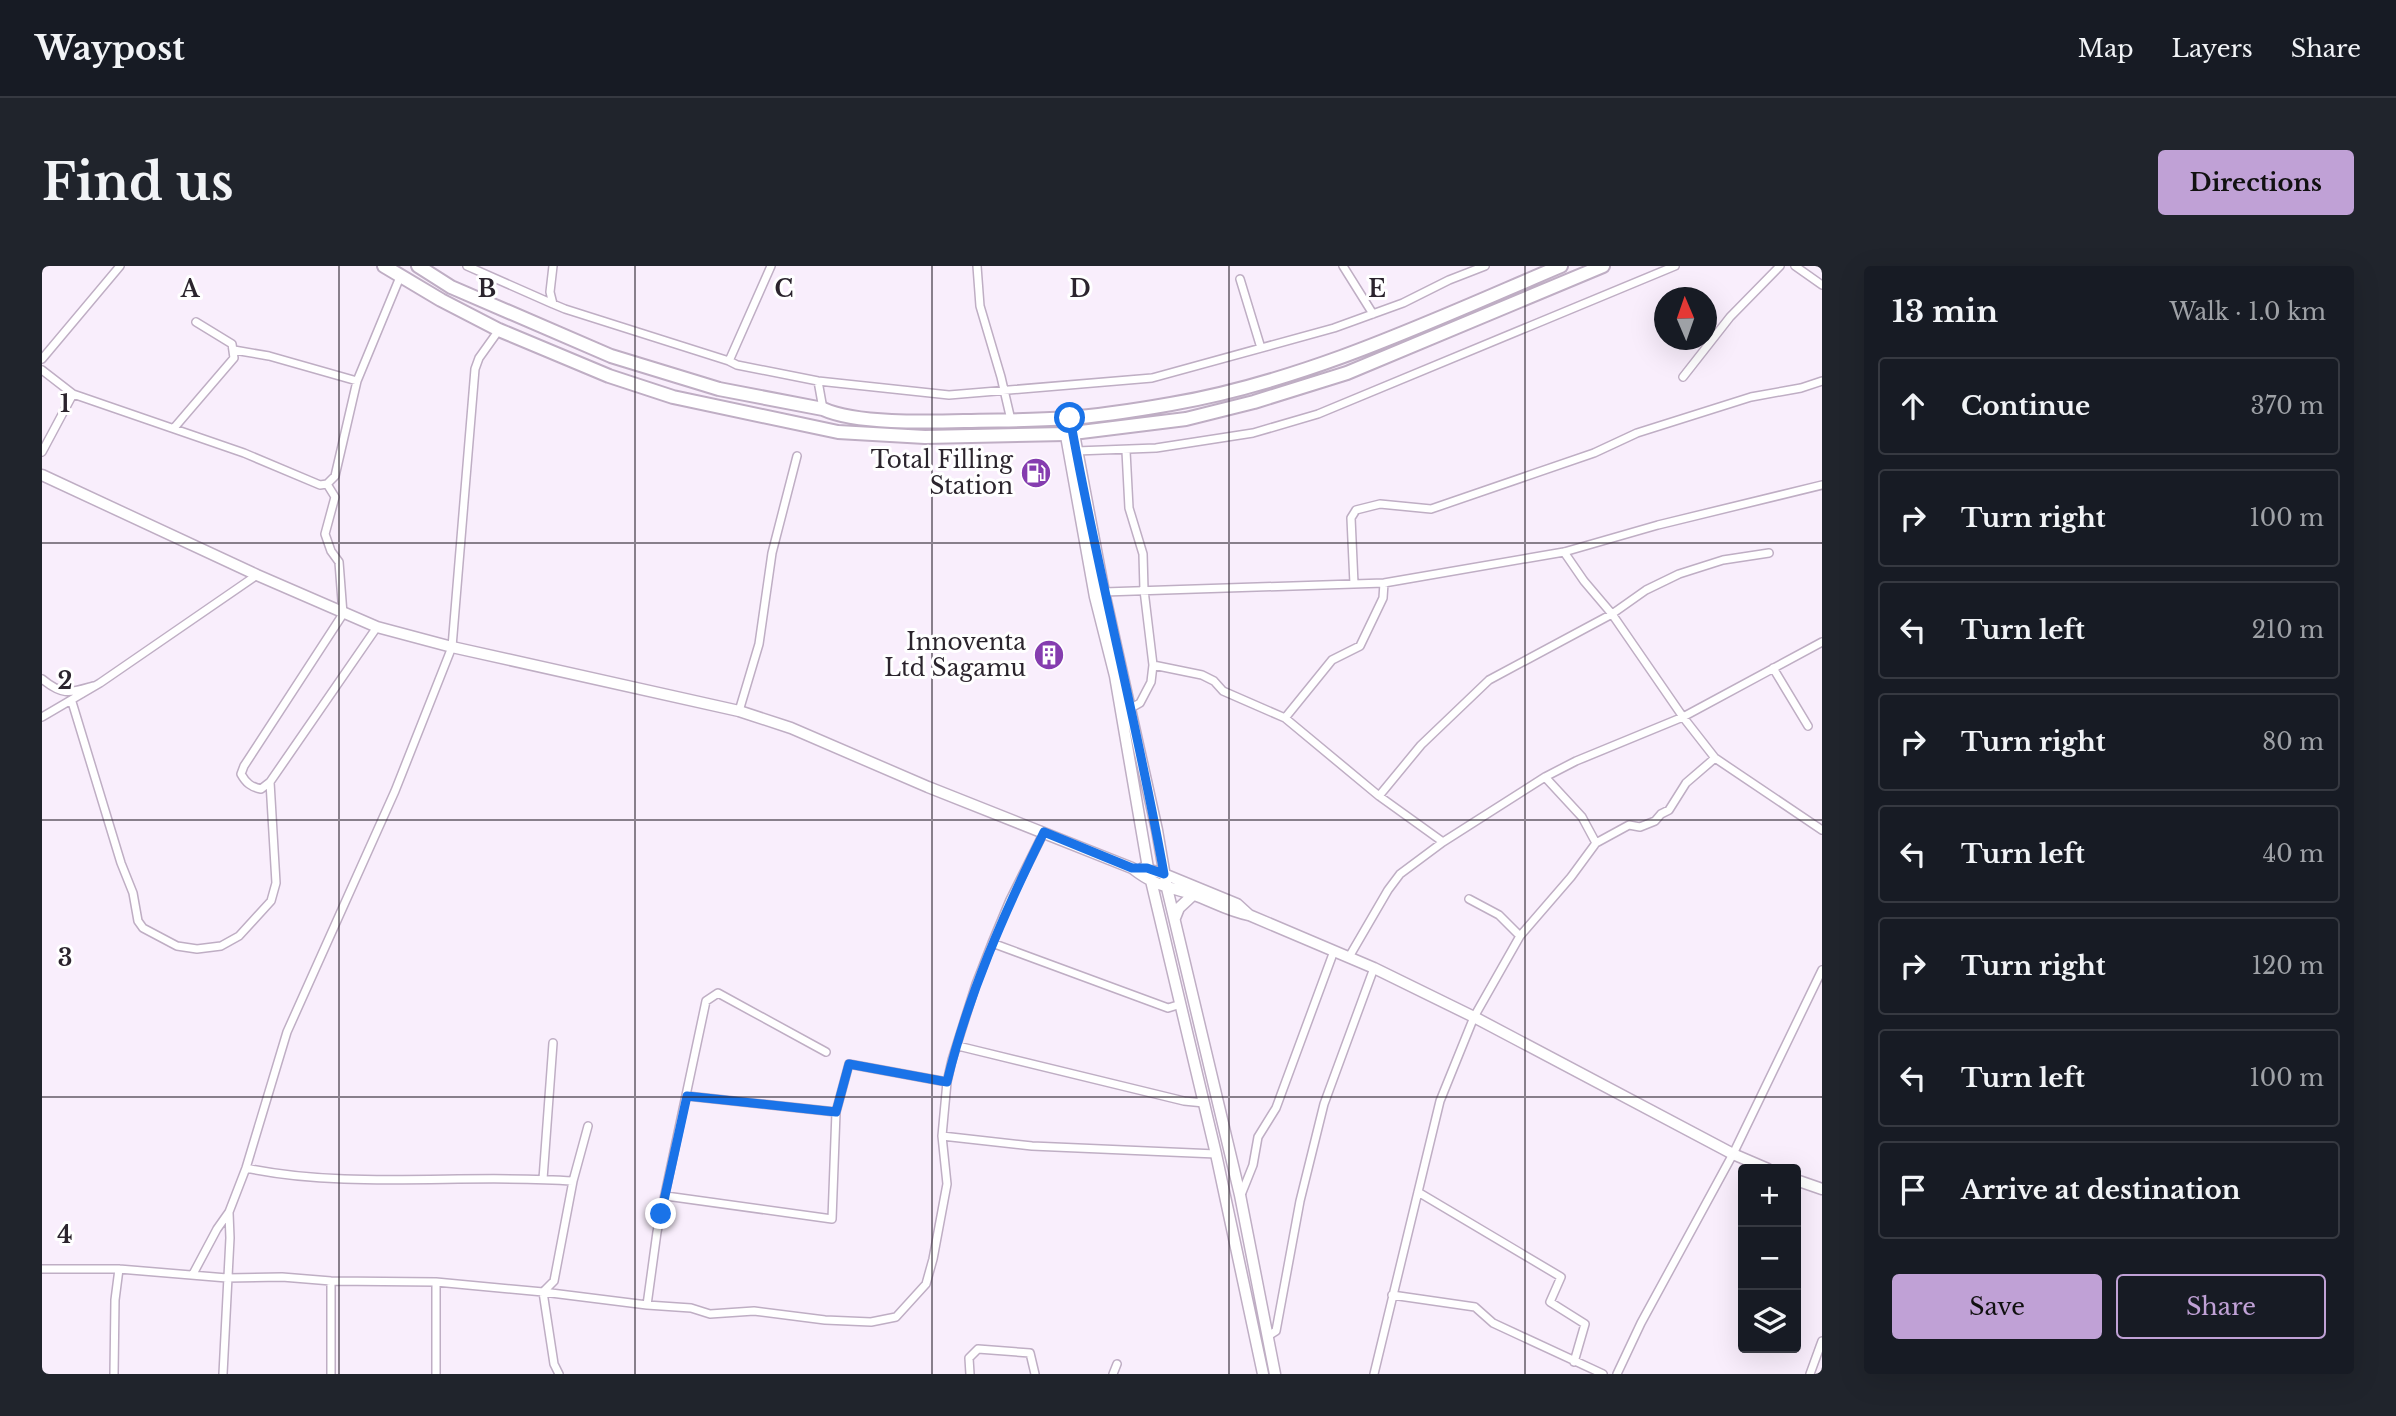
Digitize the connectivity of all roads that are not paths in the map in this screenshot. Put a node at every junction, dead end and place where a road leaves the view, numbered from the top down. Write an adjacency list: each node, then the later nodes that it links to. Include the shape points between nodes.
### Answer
1 (120, 266): 24 (street)
2 (384, 266): 15 (highway)
3 (418, 266): 33 (highway, via 451,287 611,356 719,388)
4 (467, 266): 18 (street)
5 (553, 266): 18 (street)
6 (771, 266): 25 (street)
7 (977, 266): 31 (street, via 979,306)
8 (1343, 266): 19 (street)
9 (1485, 266): 19 (street)
10 (1561, 266): 34 (highway, via 1332,360 1261,382 1173,404)
11 (1603, 266): 37 (highway, via 1347,373 1186,419)
12 (1675, 266): 39 (street, via 1318,414 1253,433)
13 (1780, 266): 27 (street, via 1730,317)
14 (1795, 266): 17 (street)
15 (400, 277): 21 (highway); 29 (street)
16 (1240, 279): 22 (street)
17 (1822, 285)
18 (553, 304): 25 (street)
19 (1373, 314): 22 (street)
20 (195, 322): 23 (street, via 232,344)
21 (499, 330): 37 (highway, via 673,397 838,432 925,437); 56 (street, via 475,369)
22 (1261, 348): 31 (street, via 1152,378)
23 (234, 350): 29 (street); 36 (street, via 234,358)
24 (42, 359)
25 (729, 360): 30 (street)
26 (42, 370): 32 (street)
27 (1683, 377)
28 (1822, 380): 49 (street, via 1637,433 1594,453 1432,509 1380,504 1356,510 1351,518)
29 (356, 381): 43 (street, via 335,476)
30 (818, 381): 31 (street, via 949,396); 33 (street)
31 (1004, 390): 35 (street)
32 (73, 394): 36 (street); 40 (street)
33 (823, 409): 35 (highway, via 839,416 924,422)
34 (1067, 418): 35 (highway); 37 (main road)
35 (1011, 419)
36 (174, 428): 43 (street)
37 (1069, 433): 38 (main road); 78 (main road)
38 (1076, 451): 39 (street); 51 (main road)
39 (1126, 451): 50 (street, via 1129,508 1143,554)
40 (42, 452)
41 (797, 456): 63 (street, via 772,553 759,644)
42 (42, 475): 47 (main road)
43 (327, 484): 52 (street, via 335,497 325,534 339,562)
44 (1822, 485): 45 (street)
45 (1564, 552): 48 (street); 53 (street)
46 (1769, 553): 53 (street, via 1723,560 1679,574)
47 (257, 575): 52 (main road); 60 (street)
48 (1384, 583): 49 (street); 66 (street, via 1383,598 1360,646 1332,660)
49 (1354, 584): 50 (street)
50 (1144, 590): 51 (street); 57 (street)
51 (1104, 592): 62 (main road)
52 (343, 614): 54 (main road); 70 (street, via 244,766 241,774 253,788 261,789)
53 (1612, 614): 65 (street); 71 (street, via 1489,680 1420,745)
54 (377, 626): 56 (main road); 70 (street)
55 (1822, 642): 58 (street)
56 (452, 647): 63 (main road); 105 (street, via 395,791 287,1032)
57 (1153, 665): 62 (street, via 1151,682 1140,703); 66 (street, via 1202,675 1223,691)
58 (1773, 668): 65 (street); 67 (street)
59 (42, 679): 60 (street, via 54,689 70,692)
60 (100, 683): 61 (street)
61 (72, 702): 64 (street); 70 (street, via 138,920 143,928 177,946 222,946 239,936 271,901 276,883)
62 (1131, 708): 76 (main road)
63 (739, 711): 73 (main road)
64 (42, 717)
65 (1683, 717): 68 (street); 69 (street)
66 (1285, 718): 71 (street)
67 (1808, 726)
68 (1715, 758): 72 (street); 75 (street, via 1686,783 1669,810 1640,827 1629,825)
69 (1545, 777): 74 (street); 75 (street, via 1582,817)
70 (270, 782)
71 (1378, 796): 74 (street)
72 (1822, 830)
73 (1044, 832): 77 (main road); 86 (street)
74 (1443, 842): 88 (street, via 1400,874)
75 (1596, 843): 85 (street)
76 (1161, 854): 79 (main road); 82 (main road)
77 (1132, 868): 78 (main road); 80 (main road)
78 (1147, 868): 79 (main road); 80 (main road)
79 (1164, 874): 81 (main road); 82 (main road)
80 (1151, 883): 81 (main road); 91 (main road)
81 (1167, 888): 82 (main road); 84 (main road)
82 (1191, 890): 84 (main road); 87 (main road, via 1237,904 1249,915)
83 (1469, 898): 85 (street, via 1499,915)
84 (1175, 919): 111 (main road)
85 (1520, 936): 92 (street)
86 (992, 943): 91 (street, via 1168,1008); 94 (street)
87 (1334, 951): 88 (main road); 111 (street, via 1276,1108 1258,1137)
88 (1349, 957): 89 (main road)
89 (1374, 968): 92 (main road); 123 (street, via 1324,1104 1276,1331)
90 (1822, 970): 103 (street)
91 (1181, 1004): 98 (main road)
92 (1474, 1017): 103 (main road); 110 (street, via 1440,1101)
93 (553, 1043): 106 (street)
94 (958, 1046): 96 (street); 98 (street)
95 (826, 1052): 97 (street, via 718,993 706,1001)
96 (947, 1082): 99 (street, via 849,1064); 101 (street)
97 (687, 1096): 99 (street); 112 (street)
98 (1204, 1103): 102 (main road)
99 (836, 1112): 112 (street, via 832,1219)
100 (589, 1126): 107 (street)
101 (942, 1136): 102 (street, via 1032,1146); 122 (street, via 947,1184 933,1259 926,1284 896,1317 871,1322 825,1320)
102 (1216, 1154): 135 (main road)
103 (1733, 1154): 104 (main road); 139 (street)
104 (1756, 1164)
105 (246, 1168): 106 (street, via 272,1174 359,1178); 113 (street)
106 (543, 1179): 107 (street)
107 (573, 1181): 120 (street, via 554,1282)
108 (1801, 1182): 109 (main road)
109 (1822, 1189)
110 (1418, 1192): 121 (street); 125 (street, via 1561,1277 1550,1302 1585,1324)
111 (1241, 1195): 123 (main road)
112 (666, 1196): 122 (street)
113 (229, 1212): 116 (street); 117 (street)
114 (42, 1269): 115 (street)
115 (119, 1269): 116 (street); 127 (street)
116 (193, 1274): 117 (street)
117 (227, 1278): 118 (street); 128 (street)
118 (331, 1281): 119 (street); 129 (street)
119 (436, 1282): 120 (street); 130 (street)
120 (543, 1292): 122 (street); 131 (street)
121 (1392, 1295): 125 (street, via 1475,1307 1493,1323); 137 (street)
122 (647, 1306)
123 (1268, 1335): 136 (main road)
124 (1822, 1341): 140 (street)
125 (1574, 1362): 138 (street)
126 (1117, 1364): 134 (street)
127 (114, 1374)
128 (223, 1374)
129 (331, 1374)
130 (436, 1374)
131 (559, 1374)
132 (970, 1374): 133 (street, via 969,1358 978,1349 1030,1353)
133 (1035, 1374)
134 (1114, 1374)
135 (1263, 1374)
136 (1275, 1374)
137 (1374, 1374)
138 (1603, 1374)
139 (1617, 1374)
140 (1810, 1374)

